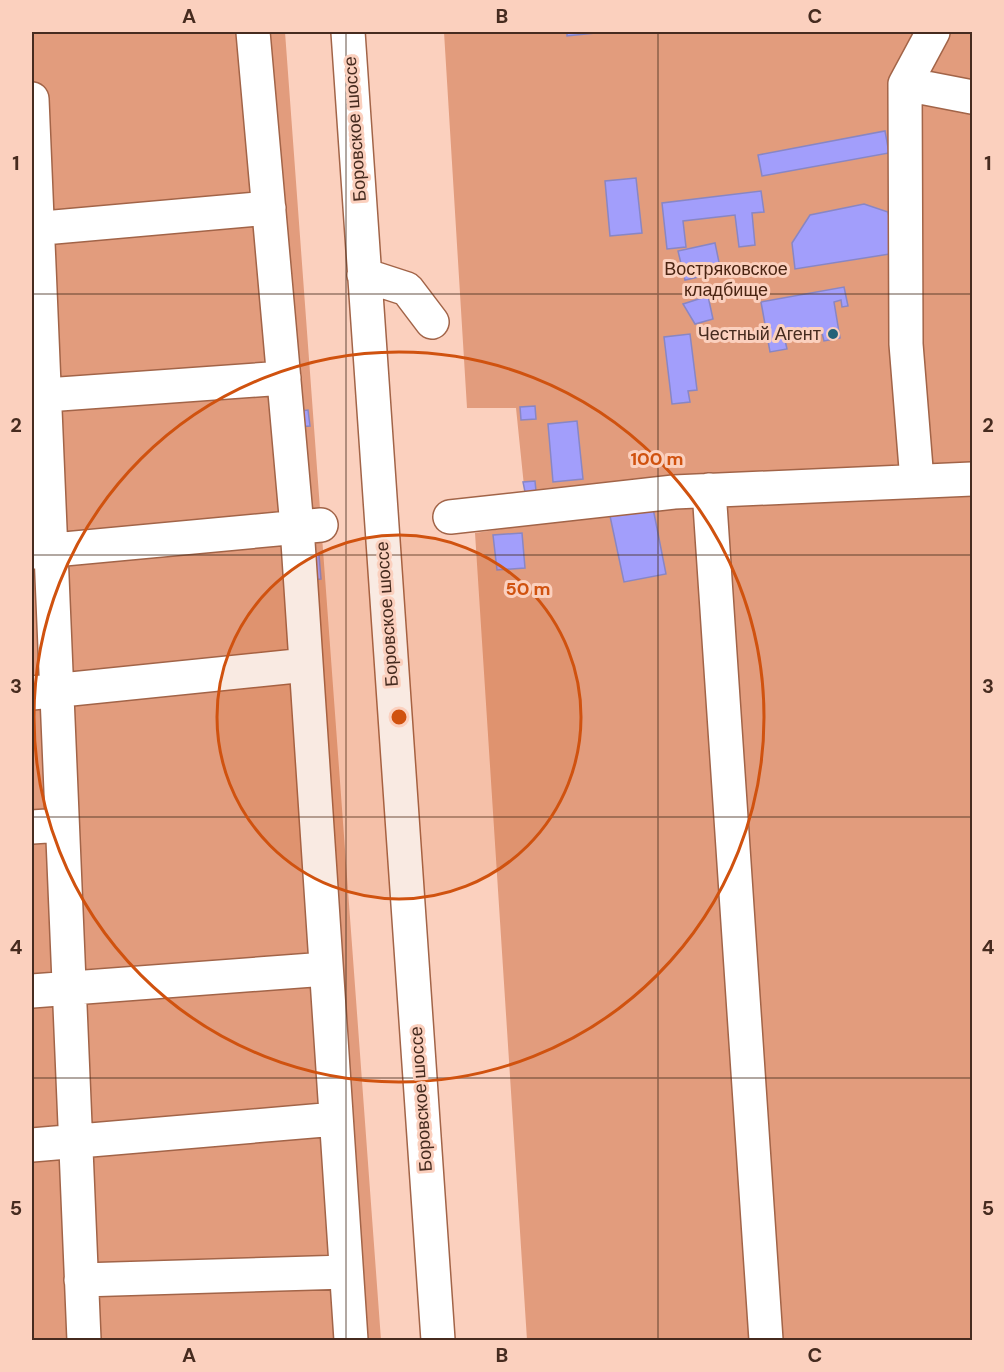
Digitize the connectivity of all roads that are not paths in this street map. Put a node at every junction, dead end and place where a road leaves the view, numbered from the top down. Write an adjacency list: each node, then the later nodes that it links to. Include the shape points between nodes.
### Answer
1 (253, 32): 7 (street)
2 (348, 32): 9 (street, Боровское шоссе)
3 (933, 32): 4 (street)
4 (905, 84): 5 (street); 14 (street, via 906,344)
5 (972, 97)
6 (32, 99): 8 (street)
7 (269, 208): 8 (street); 11 (street)
8 (34, 229): 12 (street)
9 (364, 275): 10 (street, via 407,289); 32 (street, Боровское шоссе)
10 (432, 322)
11 (284, 378): 12 (street); 17 (street)
12 (38, 396): 18 (street)
13 (972, 479): 14 (street)
14 (917, 482): 15 (street)
15 (709, 490): 16 (street); 33 (street)
16 (450, 517)
17 (309, 526): 18 (street); 19 (street)
18 (41, 551): 20 (street)
19 (306, 665): 20 (street); 22 (street)
20 (44, 692): 21 (street)
21 (47, 826): 23 (street)
22 (326, 969): 23 (street); 25 (street)
23 (69, 989): 24 (street); 26 (street)
24 (32, 991)
25 (336, 1119): 26 (street); 28 (street)
26 (75, 1141): 27 (street); 29 (street)
27 (32, 1145)
28 (346, 1272): 29 (street); 31 (street)
29 (81, 1280): 30 (street)
30 (84, 1341)
31 (351, 1341)
32 (438, 1341)
33 (766, 1341)

